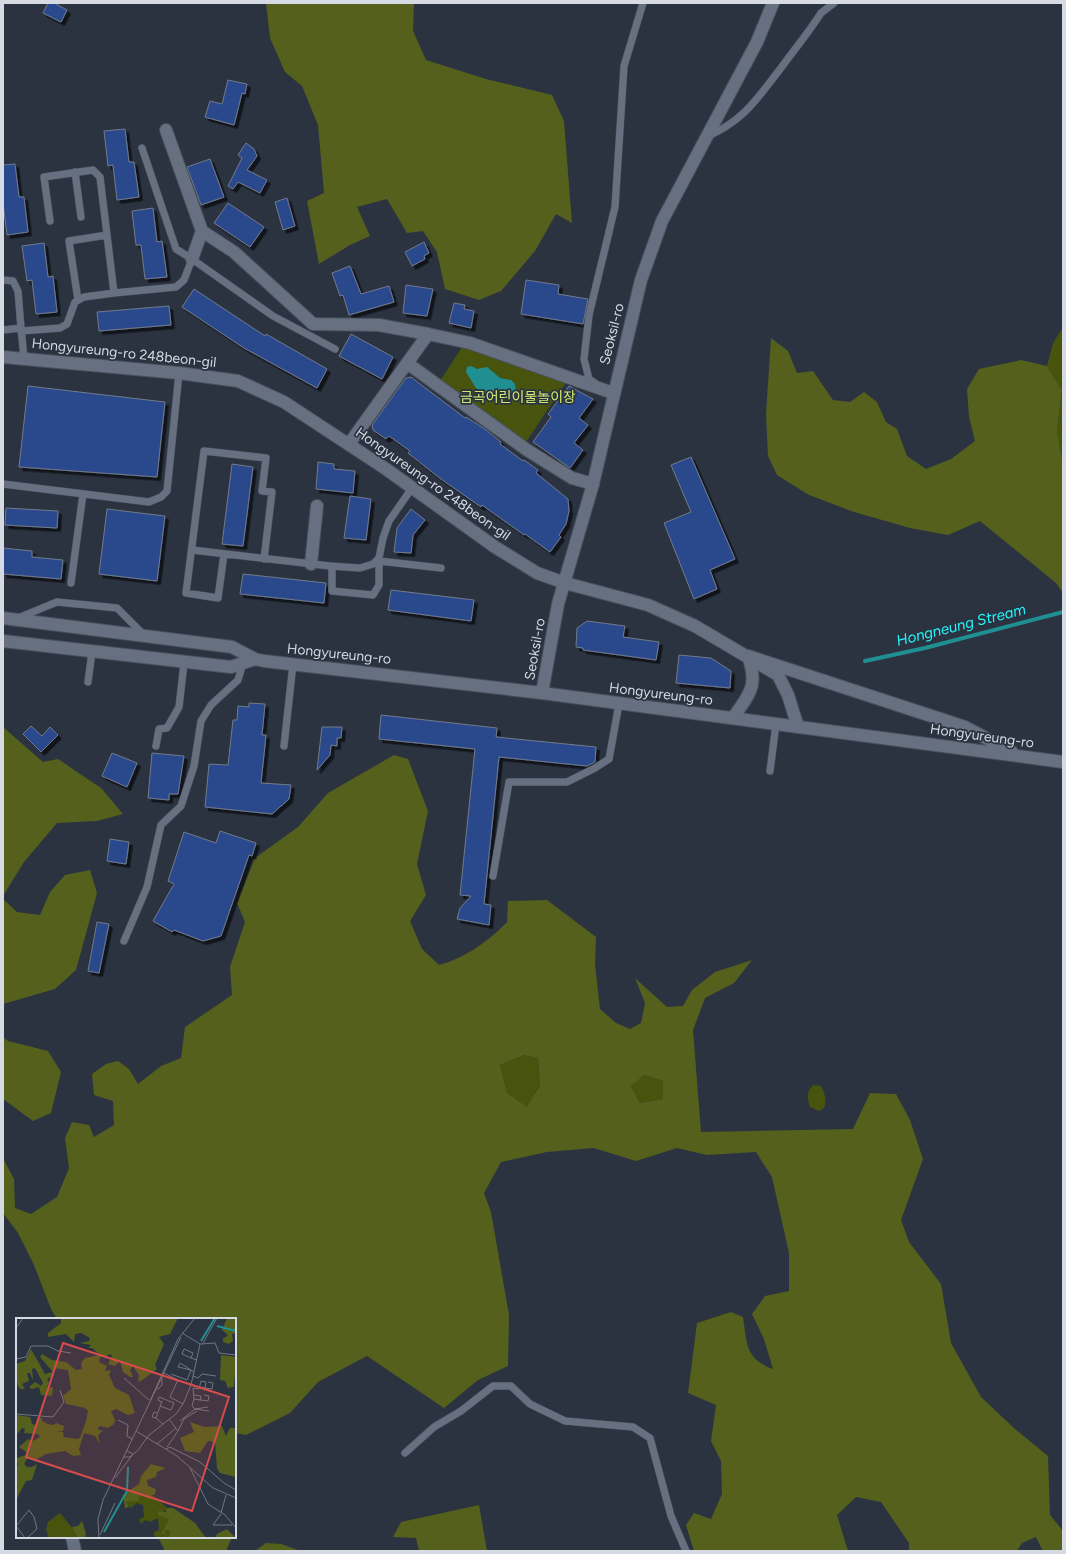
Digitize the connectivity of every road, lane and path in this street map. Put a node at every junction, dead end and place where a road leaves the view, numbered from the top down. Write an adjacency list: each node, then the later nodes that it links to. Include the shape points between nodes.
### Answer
1 (643, 3): 24 (lane, via 624,66 615,207 590,316 584,359 589,379)
2 (773, 3): 5 (street, Seoksil-ro, via 757,42)
3 (834, 3): 5 (lane, via 821,13 758,99 740,116)
4 (166, 130): 10 (street)
5 (706, 137): 24 (street, Seoksil-ro, via 662,221 641,280)
6 (142, 148): 12 (lane, via 176,249)
7 (75, 172): 8 (lane); 9 (lane, via 44,177); 11 (lane, via 93,170 100,177)
8 (81, 217)
9 (50, 221)
10 (202, 231): 12 (street); 18 (street, via 234,252 313,324 379,326)
11 (107, 235): 14 (lane); 15 (lane, via 69,241)
12 (192, 259): 14 (lane, via 184,280 176,287); 19 (lane, via 273,316)
13 (3, 280): 17 (lane, via 13,281 18,291)
14 (114, 293): 15 (lane)
15 (78, 300): 17 (lane, via 67,324 60,328)
16 (3, 330): 17 (lane)
17 (21, 330): 21 (lane)
18 (428, 334): 22 (street); 24 (street, via 470,343)
19 (335, 349)
20 (3, 357): 21 (street, Hongyureung-ro 248beon-gil)
21 (24, 358): 23 (street, Hongyureung-ro 248beon-gil)
22 (407, 363): 25 (street); 27 (street, via 527,450 572,478)
23 (179, 372): 25 (street, Hongyureung-ro 248beon-gil, via 238,382 284,402); 29 (lane, via 167,491 149,502)
24 (613, 393): 27 (street, Seoksil-ro)
25 (349, 444): 28 (street, Hongyureung-ro 248beon-gil)
26 (3, 484): 29 (lane)
27 (593, 484): 39 (street, Seoksil-ro)
28 (412, 488): 34 (lane, via 389,521); 39 (street, Hongyureung-ro 248beon-gil, via 495,547 537,573)
29 (83, 494): 38 (lane)
30 (317, 506): 35 (street)
31 (192, 550): 32 (lane); 32 (lane, via 186,593 218,598); 33 (lane, via 204,451 266,458 262,491 272,492)
32 (224, 554): 33 (lane)
33 (264, 559): 35 (lane)
34 (379, 559): 36 (lane, via 360,568); 36 (lane, via 379,585 373,595 332,591); 37 (lane)
35 (311, 564): 36 (lane)
36 (332, 566)
37 (441, 568)
38 (71, 583)
39 (565, 583): 44 (street, Hongyureung-ro 248beon-gil, via 648,605 695,626); 50 (street, Seoksil-ro, via 558,604)
40 (9, 619): 41 (street, Hongyureung-ro); 41 (lane, via 57,602 117,608)
41 (145, 635): 45 (street, Hongyureung-ro, via 232,647)
42 (3, 641): 43 (street, Hongyureung-ro)
43 (92, 652): 46 (street, Hongyureung-ro); 49 (lane)
44 (748, 656): 52 (street, via 754,672 751,691); 54 (street, Hongyureung-ro 248beon-gil, via 778,675 788,695); 57 (street, via 965,727)
45 (255, 659): 47 (street, Hongyureung-ro); 48 (street, Hongyureung-ro)
46 (184, 663): 47 (street, Hongyureung-ro, via 230,667); 55 (lane, via 179,708 167,728 159,730)
47 (243, 663): 61 (lane, via 238,680 211,705 201,720 194,766 181,806 161,825 147,888)
48 (293, 664): 50 (street, Hongyureung-ro); 56 (lane)
49 (88, 682)
50 (542, 693): 51 (street, Hongyureung-ro)
51 (620, 704): 52 (street, Hongyureung-ro); 60 (lane, via 609,759 567,782 509,782)
52 (733, 718): 53 (street, Hongyureung-ro)
53 (776, 724): 54 (street, Hongyureung-ro); 59 (lane)
54 (798, 727): 57 (street, Hongyureung-ro)
55 (156, 746)
56 (284, 746)
57 (1020, 756): 58 (street, Hongyureung-ro)
58 (1063, 762)
59 (770, 771)
60 (493, 876)
61 (124, 941)
62 (405, 1453): 65 (lane, via 434,1427 461,1412 493,1386 511,1386 530,1404 565,1421 633,1427 650,1438 671,1516)
63 (72, 1538): 64 (street)
64 (75, 1551)
65 (686, 1551)

